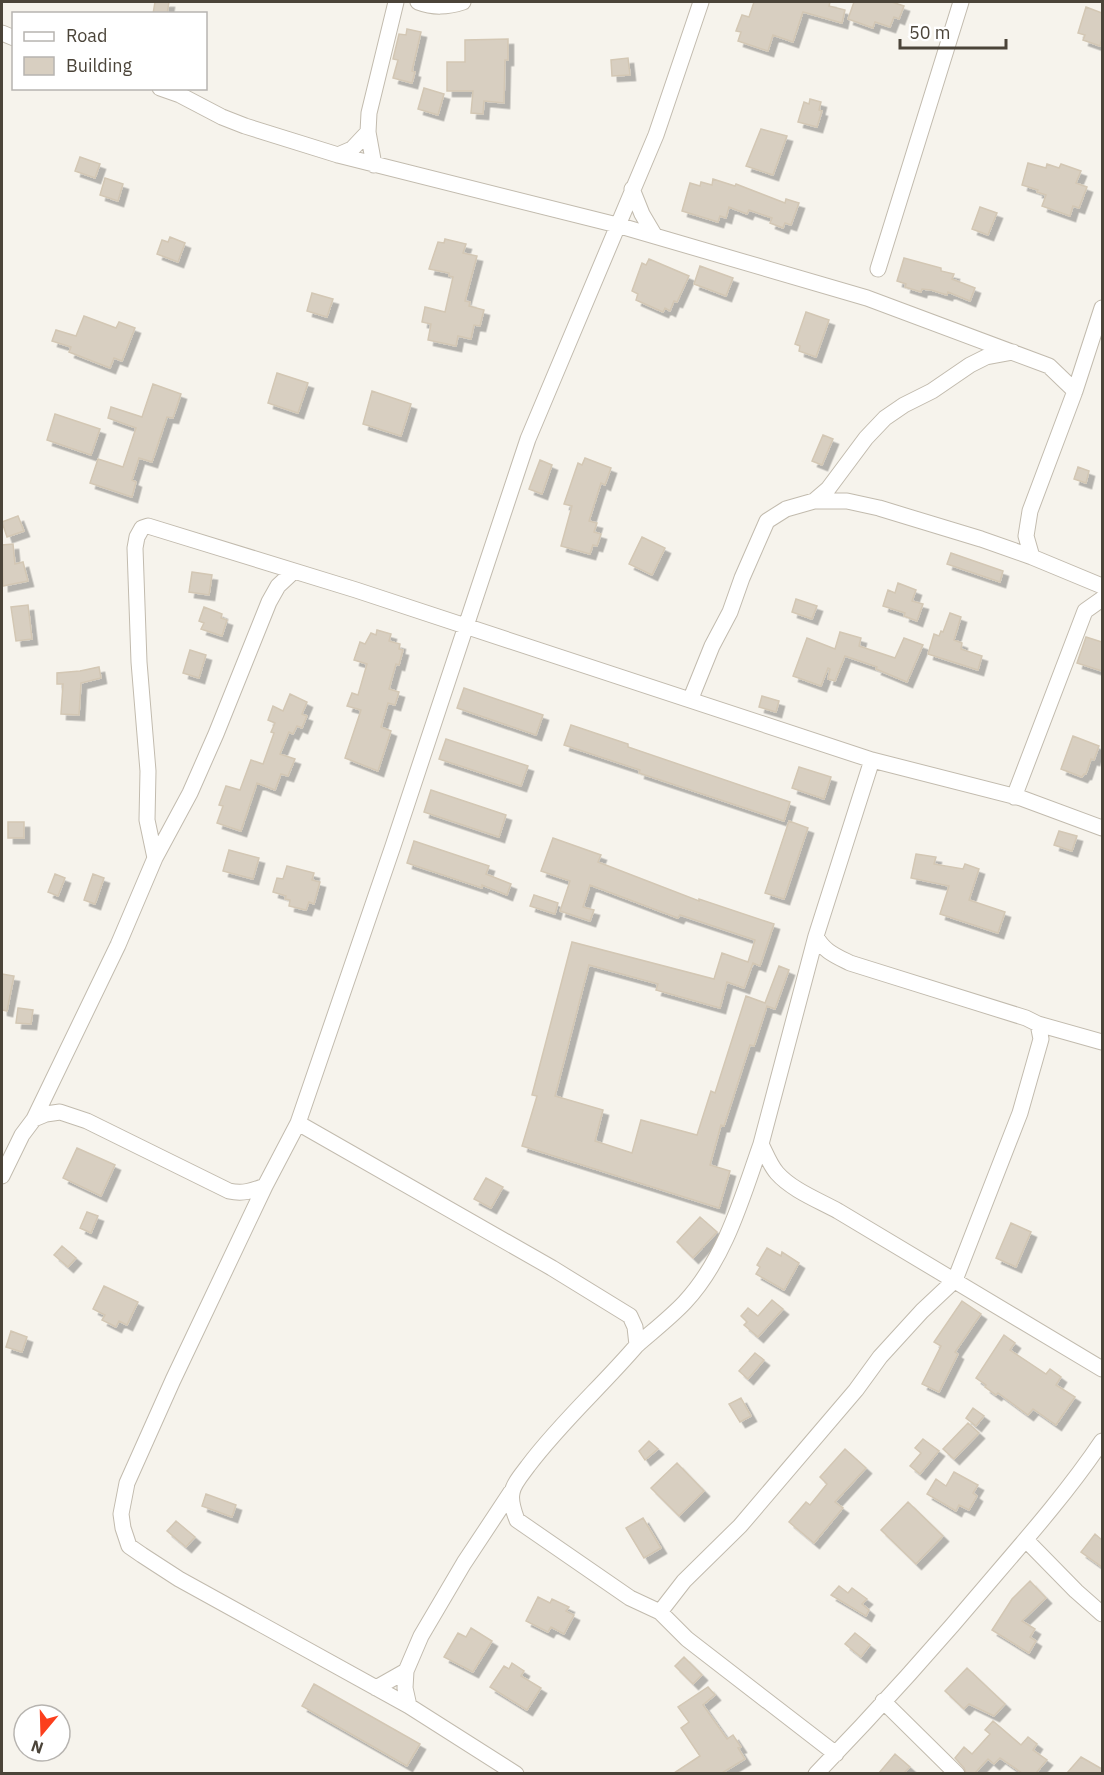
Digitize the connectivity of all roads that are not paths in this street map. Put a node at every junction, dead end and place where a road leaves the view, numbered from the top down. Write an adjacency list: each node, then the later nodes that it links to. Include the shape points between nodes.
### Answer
1 (396, 2): 7 (street, via 369,113)
2 (418, 2): 3 (street, via 429,6)
3 (463, 2)
4 (701, 2): 10 (street, via 656,135)
5 (962, 2): 13 (street)
6 (166, 90): 8 (street, via 245,126)
7 (369, 132): 8 (street, via 352,149); 9 (street)
8 (338, 155): 9 (street)
9 (374, 165): 11 (street)
10 (632, 189): 11 (street); 12 (street)
11 (616, 225): 12 (street); 22 (street, via 528,439)
12 (655, 236): 15 (street, via 867,298)
13 (878, 269)
14 (1102, 308): 16 (street)
15 (1013, 352): 16 (street, via 1049,366); 17 (street, via 986,357 970,365 885,418)
16 (1076, 391): 18 (street, via 1030,511 1026,536)
17 (814, 501): 18 (street, via 847,501 879,508); 23 (street, via 786,509 767,521)
18 (1032, 557): 20 (street)
19 (294, 571): 22 (street); 27 (street, via 278,586 269,602 190,792); 27 (street, via 148,526 137,537 147,820)
20 (1102, 586)
21 (1102, 599): 25 (street, via 1084,611)
22 (465, 627): 23 (street); 32 (street)
23 (690, 698): 24 (street)
24 (872, 760): 25 (street); 28 (street)
25 (1014, 797): 26 (street)
26 (1102, 828)
27 (155, 858): 31 (street, via 118,945)
28 (816, 936): 29 (street, via 828,952 850,963 1026,1018); 33 (street)
29 (1040, 1031): 30 (street, via 1057,1030); 36 (street, via 1020,1113)
30 (1102, 1042)
31 (34, 1119): 34 (street); 35 (street, via 60,1112 87,1121 229,1191 250,1192)
32 (298, 1123): 35 (street); 37 (street)
33 (761, 1144): 36 (street, via 778,1175); 38 (street, via 731,1230 701,1282)
34 (2, 1176)
35 (265, 1186): 49 (street, via 127,1483 121,1514 123,1528 129,1546 179,1579)
36 (955, 1280): 40 (street); 46 (street, via 880,1357 740,1526 684,1581)
37 (630, 1316): 38 (street); 39 (street)
38 (665, 1321): 39 (street)
39 (637, 1345): 42 (street, via 549,1437)
40 (1102, 1369)
41 (1102, 1441): 45 (street)
42 (512, 1492): 43 (street); 44 (street)
43 (517, 1520): 44 (street); 46 (street, via 630,1598)
44 (494, 1521): 48 (street, via 464,1563)
45 (1026, 1540): 47 (street); 50 (street)
46 (660, 1612): 52 (street, via 687,1639)
47 (1102, 1614)
48 (406, 1671): 49 (street); 51 (street)
49 (376, 1688): 51 (street)
50 (883, 1701): 52 (street); 55 (street)
51 (409, 1706): 53 (street)
52 (836, 1754): 54 (street)
53 (516, 1773)
54 (816, 1773)
55 (957, 1773)

